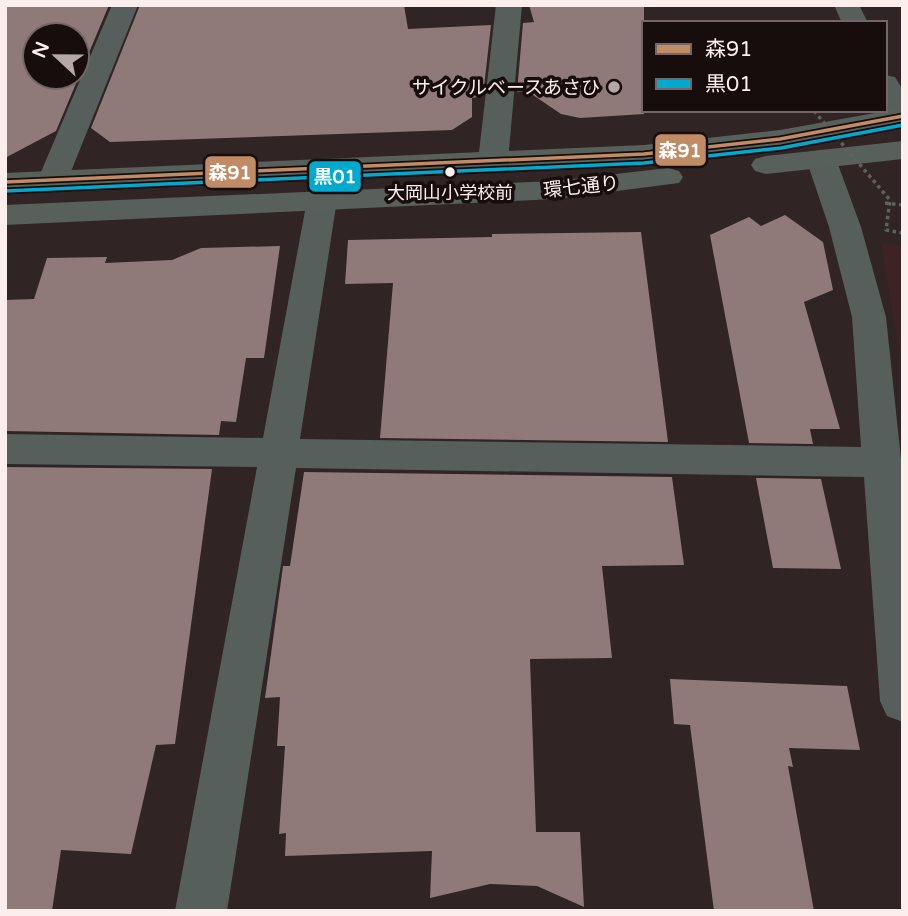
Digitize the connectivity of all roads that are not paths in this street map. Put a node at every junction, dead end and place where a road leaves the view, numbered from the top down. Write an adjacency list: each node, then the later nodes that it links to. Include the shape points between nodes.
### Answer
1 (125, 5): 10 (street)
2 (509, 5): 9 (street)
3 (846, 5): 4 (street)
4 (854, 21)
5 (887, 87): 6 (street)
6 (903, 116): 9 (main road, 環七通り, via 767,141 645,154)
7 (903, 150): 8 (main road, 環七通り)
8 (821, 159): 12 (main road, 環七通り, via 555,190); 16 (street, via 869,317)
9 (493, 162): 10 (main road, 環七通り)
10 (53, 179): 11 (main road, 環七通り)
11 (5, 181)
12 (322, 200): 13 (main road, 環七通り); 15 (street)
13 (5, 215)
14 (5, 450): 15 (street)
15 (282, 451): 16 (street); 19 (street)
16 (880, 462): 17 (street)
17 (897, 573): 18 (street)
18 (903, 701)
19 (201, 911)

